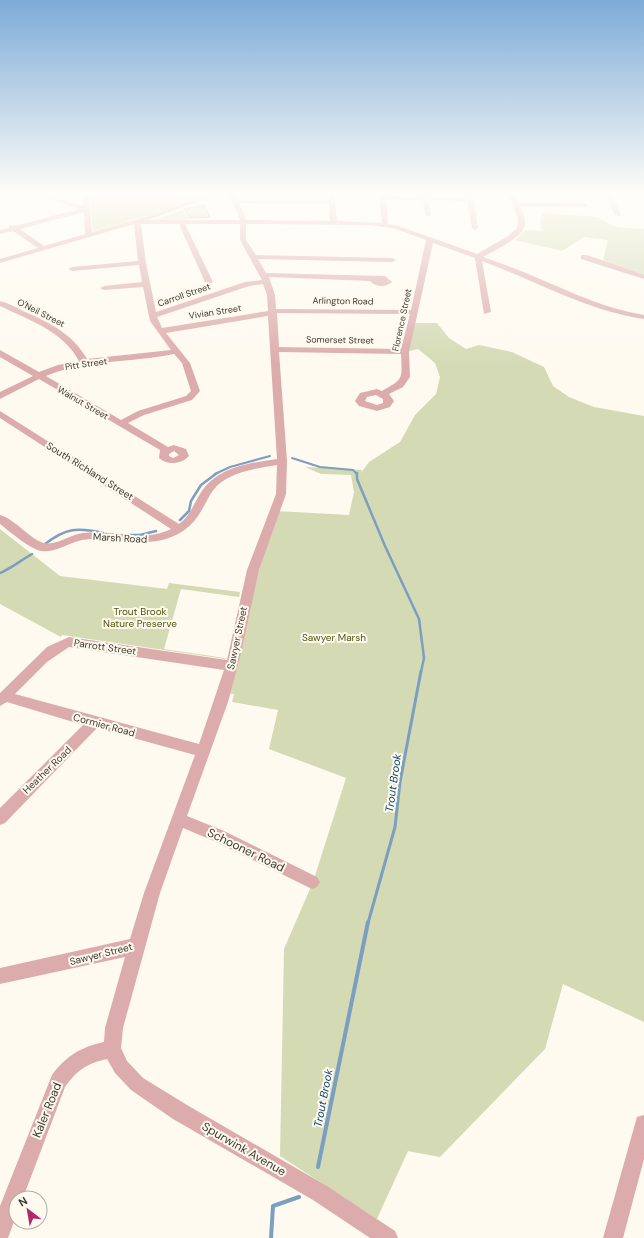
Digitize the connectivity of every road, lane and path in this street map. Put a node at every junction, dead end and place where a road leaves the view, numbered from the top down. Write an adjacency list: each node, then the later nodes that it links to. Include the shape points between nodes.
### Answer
1 (41, 250): 12 (street)
2 (140, 250): 13 (street)
3 (194, 250): 18 (street)
4 (248, 250): 8 (street, Sawyer Street)
5 (428, 250): 23 (street, Florence Street)
6 (458, 250): 9 (street)
7 (491, 250): 9 (street)
8 (252, 257): 11 (street); 16 (street, Sawyer Street)
9 (478, 257): 24 (street); 26 (street, via 599,307)
10 (584, 257): 15 (street)
11 (392, 260)
12 (0, 261)
13 (142, 263): 14 (street); 19 (street)
14 (72, 269)
15 (644, 277)
16 (266, 278): 17 (street, Carroll Street); 22 (street, Sawyer Street); 25 (street, Carroll Street)
17 (376, 279)
18 (209, 282)
19 (147, 284): 20 (street); 25 (street)
20 (104, 288)
21 (0, 303): 32 (street, O'Neil Street, via 69,339)
22 (273, 312): 23 (street, Arlington Road); 27 (street, Vivian Street); 28 (street, Sawyer Street)
23 (414, 312): 30 (street, Florence Street)
24 (487, 312)
25 (153, 316): 27 (street)
26 (643, 318)
27 (160, 331): 29 (street)
28 (275, 349): 30 (street, Somerset Street); 39 (street, Sawyer Street)
29 (177, 351): 32 (street, Pitt Street); 37 (street, via 186,363 196,391 194,395 141,413)
30 (405, 352): 34 (street, Florence Street, via 405,380)
31 (0, 353): 33 (street, Walnut Street)
32 (85, 363): 33 (street, Pitt Street, via 56,369)
33 (38, 377): 35 (street, Pitt Street); 37 (street, Walnut Street)
34 (383, 394)
35 (0, 396)
36 (0, 414): 41 (street, South Richland Street)
37 (120, 424): 38 (street, Walnut Street)
38 (167, 450)
39 (282, 461): 41 (street, Marsh Road, via 219,478 209,488 193,518); 42 (street, Sawyer Street, via 279,504 253,570)
40 (0, 519): 41 (street, Marsh Road, via 35,544 49,548 76,537 155,539)
41 (179, 529)
42 (231, 666): 43 (street, Parrott Street, via 62,643); 45 (street, Sawyer Street)
43 (3, 699): 44 (street, Cormier Road)
44 (94, 722): 45 (street, Cormier Road); 46 (street, Heather Road, via 49,771)
45 (203, 751): 47 (street, Sawyer Street)
46 (0, 818)
47 (178, 819): 48 (street, Schooner Road, via 219,836); 49 (street, Sawyer Street)
48 (312, 882)
49 (136, 946): 50 (street, Sawyer Street); 51 (street, via 114,1028)
50 (0, 976)
51 (112, 1049): 53 (street, Kaler Road, via 80,1058 69,1065 58,1081); 54 (street, Spurwink Avenue, via 121,1067 137,1084 180,1112 320,1193)
52 (643, 1124): 55 (street)
53 (0, 1232)
54 (388, 1238)
55 (613, 1238)

